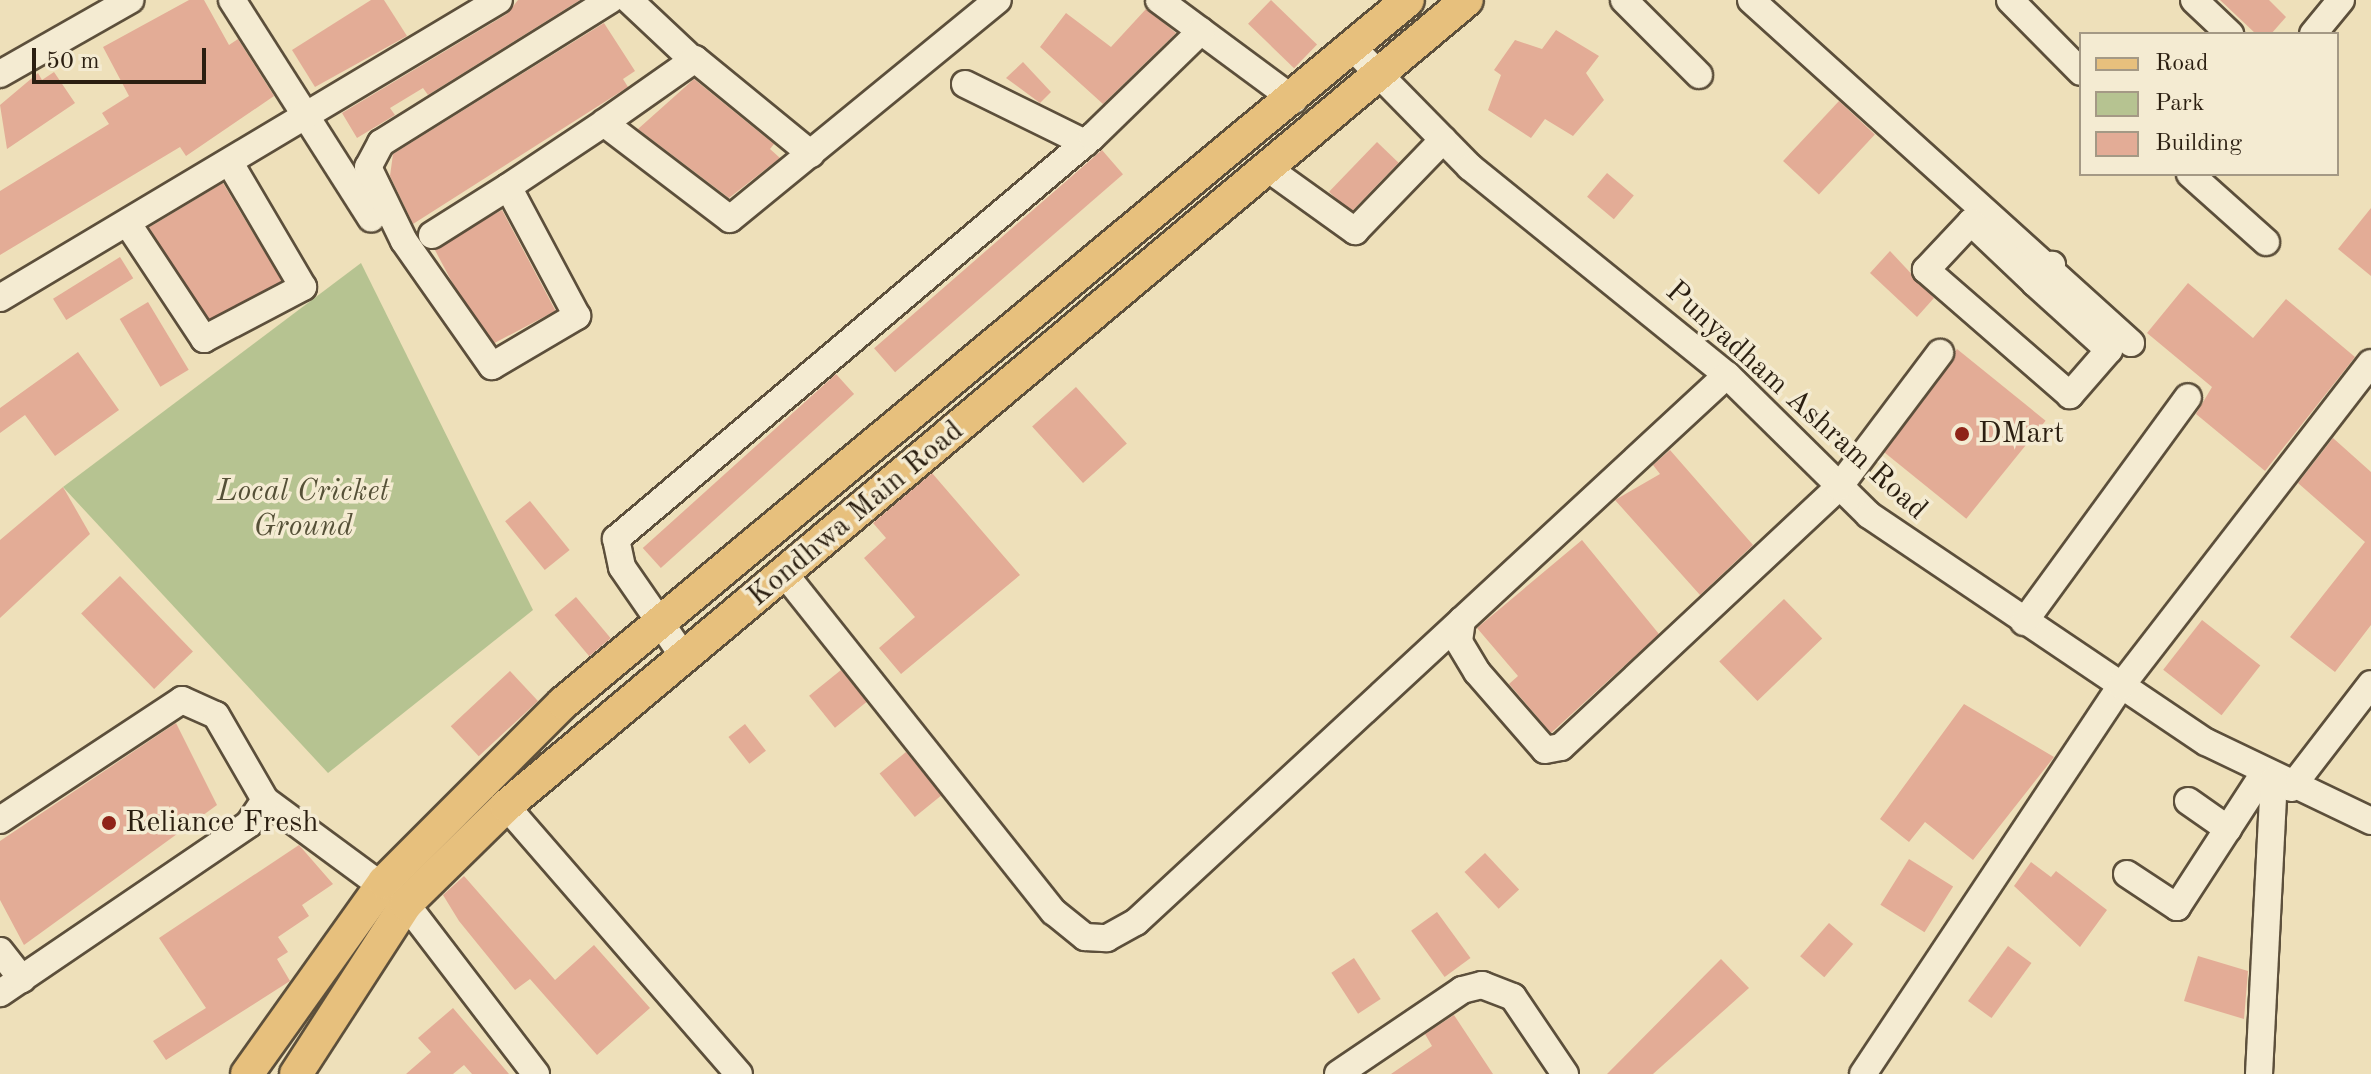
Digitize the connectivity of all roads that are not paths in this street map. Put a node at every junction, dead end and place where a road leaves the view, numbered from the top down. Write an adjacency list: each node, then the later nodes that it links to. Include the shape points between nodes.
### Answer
1 (130, 0): 21 (street)
2 (232, 0): 26 (street)
3 (499, 0): 26 (street)
4 (610, 0): 34 (street, via 381,143 368,167 404,241 492,366 577,316)
5 (629, 0): 19 (street)
6 (998, 0): 30 (street)
7 (1159, 0): 15 (street)
8 (1408, 0): 18 (main road, Kondhwa Main Road)
9 (1467, 0): 23 (main road, Kondhwa Main Road)
10 (1624, 0): 22 (street)
11 (1751, 0): 39 (street)
12 (2010, 0): 20 (street)
13 (2194, 0): 16 (street)
14 (2341, 0): 17 (street)
15 (1201, 31): 25 (street); 29 (street)
16 (2228, 32)
17 (2315, 32)
18 (1353, 48): 23 (street, Punyadham Ashram Road); 25 (main road, Kondhwa Main Road)
19 (693, 60): 27 (street); 30 (street)
20 (2079, 70)
21 (0, 74)
22 (1699, 75)
23 (1381, 76): 28 (street, Punyadham Ashram Road); 32 (main road, Kondhwa Main Road)
24 (965, 84): 29 (street)
25 (1294, 100): 50 (main road, Kondhwa Main Road)
26 (308, 115): 31 (street); 35 (street)
27 (604, 123): 30 (street, via 730,219); 34 (street)
28 (1443, 140): 32 (street, via 1355,231); 44 (street, Punyadham Ashram Road, via 1565,248)
29 (1085, 143): 50 (street, via 616,539 622,567)
30 (811, 154)
31 (230, 163): 36 (street); 36 (street, via 303,287 204,339)
32 (1270, 170): 47 (main road, Kondhwa Main Road)
33 (2192, 176): 38 (street)
34 (508, 187): 37 (street)
35 (371, 218)
36 (128, 224): 40 (street)
37 (432, 235)
38 (2266, 242)
39 (2043, 274): 39 (street, via 1971,222 1926,270 2070,395 2109,350); 41 (street)
40 (0, 298)
41 (2131, 343)
42 (1940, 353): 46 (street)
43 (2371, 363): 53 (street)
44 (1727, 375): 46 (street, Punyadham Ashram Road); 48 (street)
45 (2188, 397): 49 (street)
46 (1839, 487): 48 (street, via 1553,751 1477,672 1459,642); 49 (street, Punyadham Ashram Road, via 1923,555)
47 (784, 573): 48 (street, via 1054,912 1085,937 1107,938 1136,922); 51 (main road, Kondhwa Main Road)
48 (1462, 620)
49 (2024, 622): 53 (street, Punyadham Ashram Road)
50 (660, 623): 51 (street); 62 (main road, Kondhwa Main Road, via 563,703)
51 (684, 657): 57 (main road, Kondhwa Main Road)
52 (2371, 684): 54 (street)
53 (2121, 686): 54 (street, Punyadham Ashram Road); 71 (street)
54 (2276, 780): 59 (street, Punyadham Ashram Road); 60 (street); 72 (street)
55 (265, 800): 58 (street, via 216,715 182,700); 62 (street); 64 (street, via 249,824)
56 (2188, 801): 60 (street)
57 (506, 806): 62 (main road, Kondhwa Main Road); 68 (street)
58 (0, 820)
59 (2371, 821)
60 (2228, 829): 61 (street, via 2177,907)
61 (2127, 874)
62 (395, 893): 65 (main road, Kondhwa Main Road); 66 (main road, Kondhwa Main Road); 67 (street)
63 (0, 951): 64 (street)
64 (11, 986)
65 (247, 1074)
66 (296, 1074)
67 (536, 1074)
68 (739, 1074)
69 (1338, 1074): 70 (street, via 1462,990 1482,985 1513,997)
70 (1565, 1074)
71 (1863, 1074)
72 (2259, 1074)

